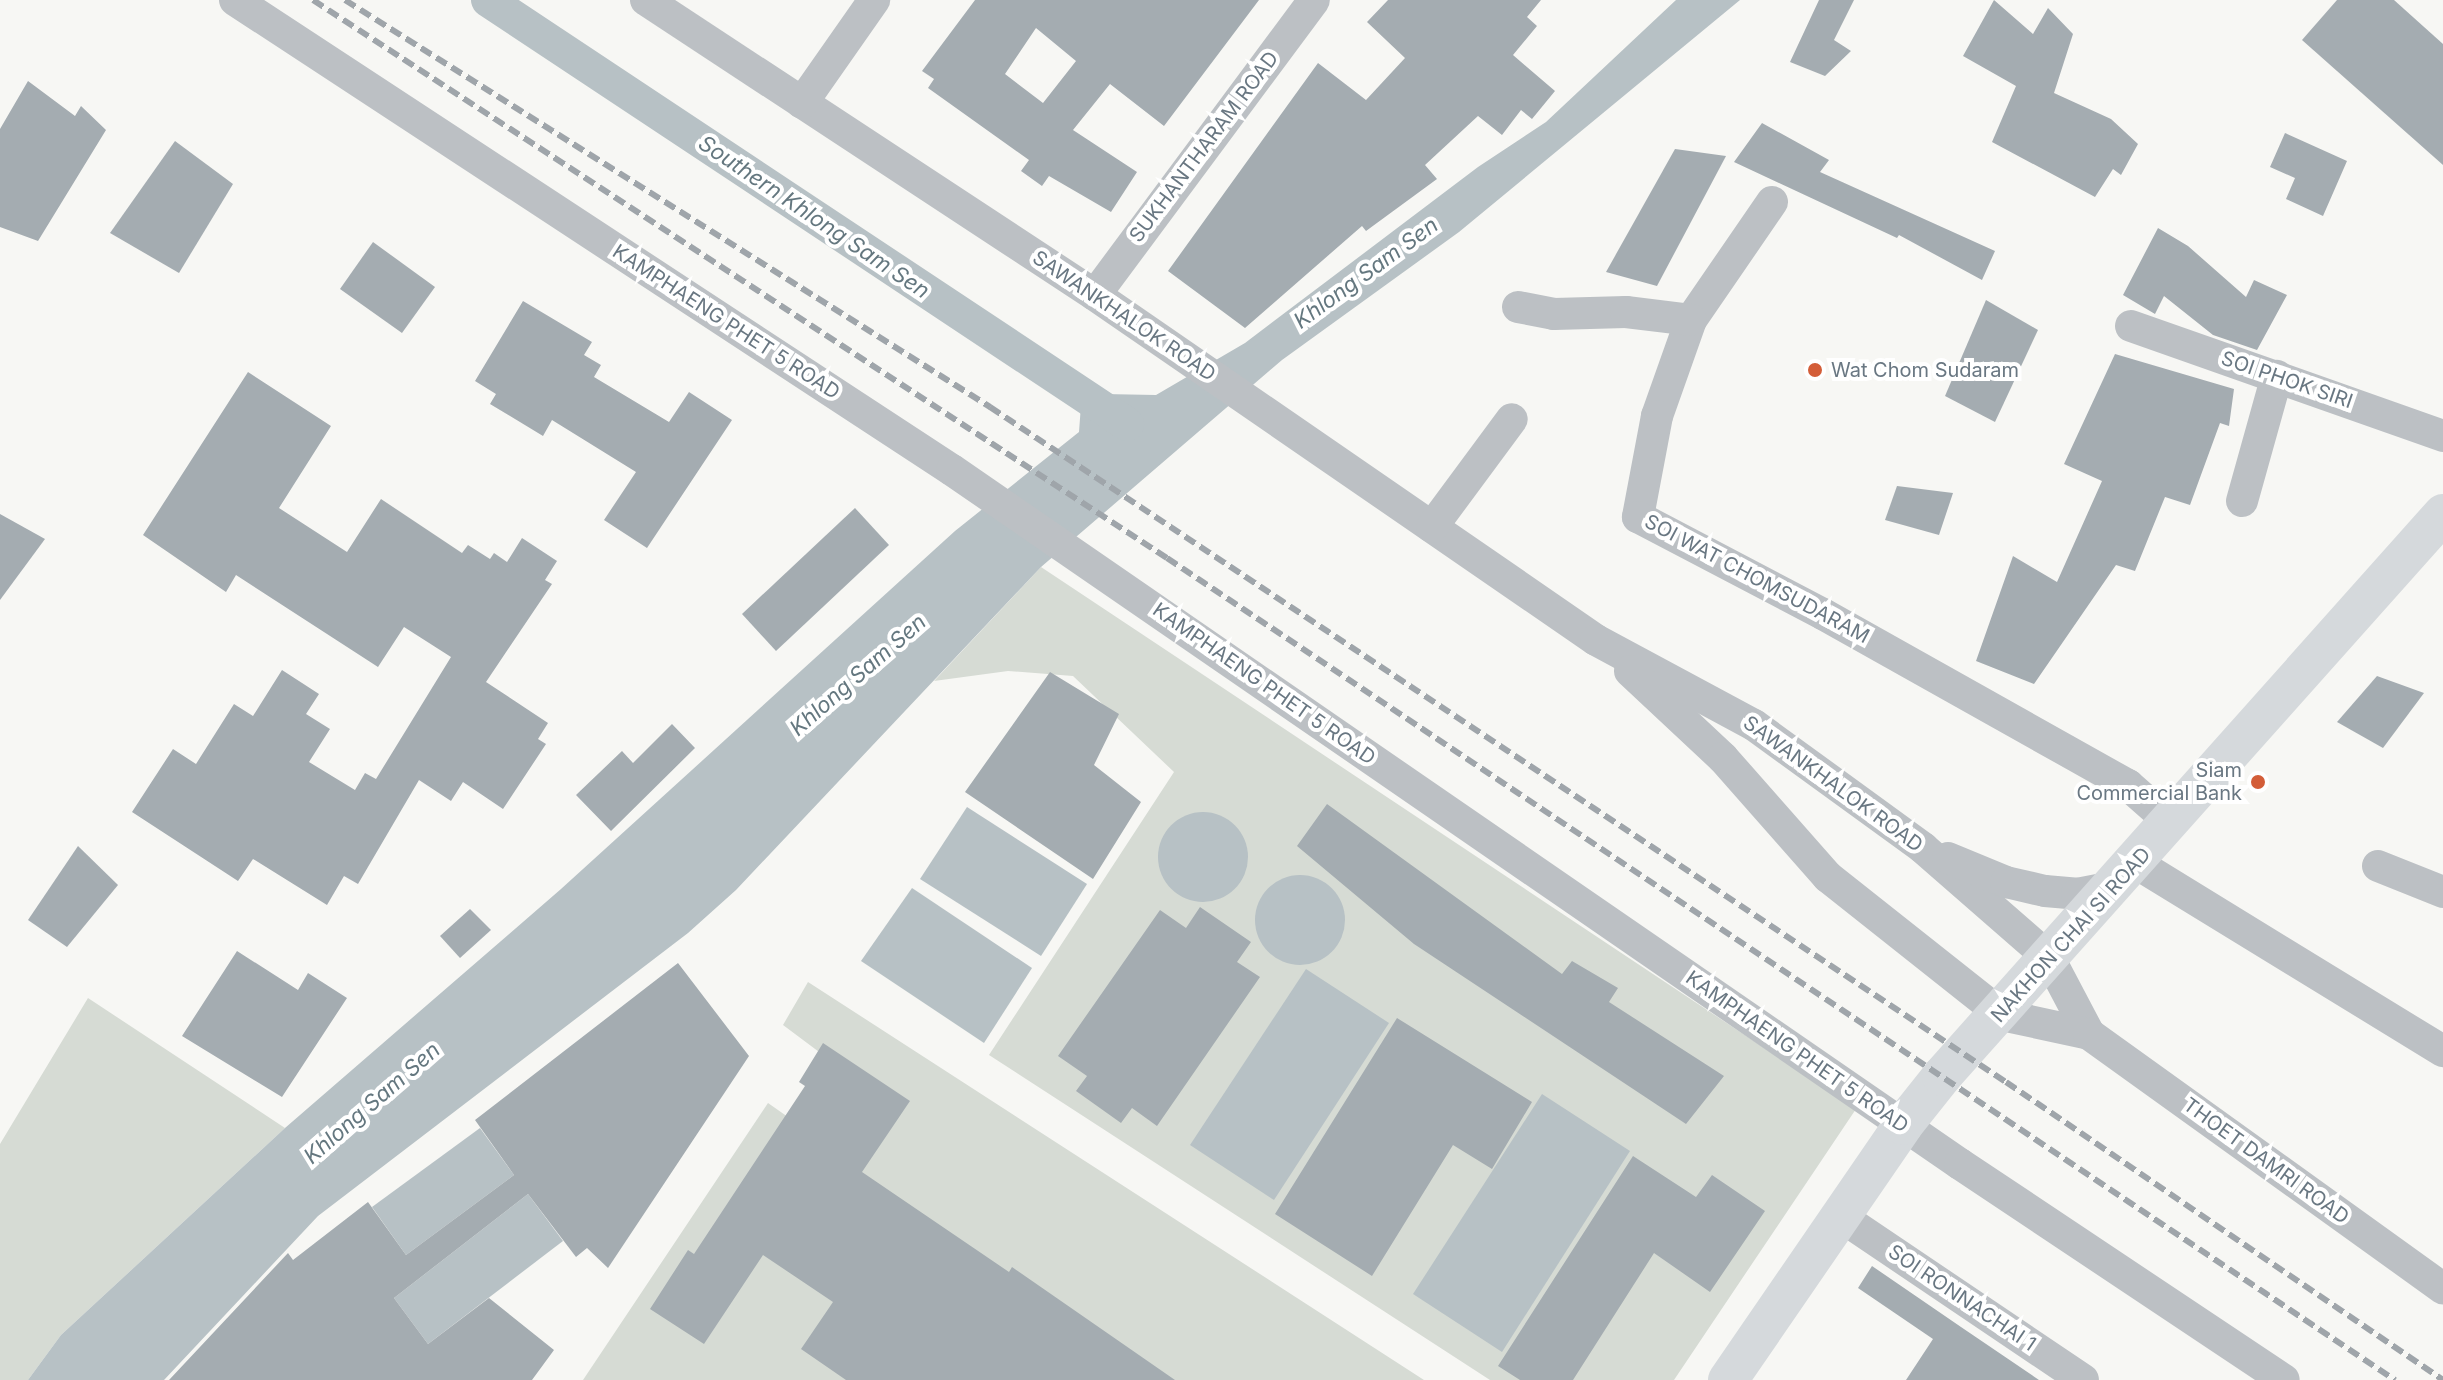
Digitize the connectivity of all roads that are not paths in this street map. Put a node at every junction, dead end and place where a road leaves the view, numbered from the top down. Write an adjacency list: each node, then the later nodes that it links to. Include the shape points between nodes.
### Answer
1 (235, 0): 27 (street, KAMPHAENG PHET 5 ROAD, via 952,470)
2 (646, 0): 5 (street, SAWANKHALOK ROAD)
3 (874, 0): 5 (street)
4 (1314, 0): 7 (street, SUKHANTHARAM ROAD)
5 (802, 103): 7 (street, SAWANKHALOK ROAD)
6 (1772, 202): 9 (street, SOI WAT CHOMSUDARAM)
7 (1107, 303): 16 (street, SAWANKHALOK ROAD)
8 (1518, 307): 9 (street, via 1554,314 1626,312)
9 (1691, 320): 18 (street, SOI WAT CHOMSUDARAM, via 1657,416 1638,517 2128,785)
10 (2131, 326): 11 (street, SOI PHOK SIRI)
11 (2277, 376): 13 (street, SOI PHOK SIRI); 14 (street)
12 (1512, 419): 16 (street)
13 (2443, 436)
14 (2242, 501)
15 (2443, 514): 18 (main road, NAKHON CHAI SI ROAD)
16 (1432, 527): 17 (street, SAWANKHALOK ROAD)
17 (1596, 640): 19 (street, SAWANKHALOK ROAD, via 1754,725); 24 (street, SAWANKHALOK ROAD, via 1723,758 1828,877)
18 (2170, 822): 21 (main road, NAKHON CHAI SI ROAD)
19 (1923, 848): 21 (street, via 2006,882 2045,891 2077,894); 23 (street, SAWANKHALOK ROAD)
20 (2378, 866): 22 (street)
21 (2125, 875): 23 (main road, NAKHON CHAI SI ROAD); 26 (street)
22 (2443, 892)
23 (2049, 958): 24 (main road, NAKHON CHAI SI ROAD); 25 (street, THOET DAMRI ROAD)
24 (2002, 1015): 25 (street, THOET DAMRI ROAD); 27 (main road, NAKHON CHAI SI ROAD)
25 (2089, 1034): 29 (street, THOET DAMRI ROAD)
26 (2443, 1051)
27 (1903, 1125): 28 (main road, NAKHON CHAI SI ROAD); 32 (street, KAMPHAENG PHET 5 ROAD)
28 (1840, 1216): 30 (main road, NAKHON CHAI SI ROAD); 31 (street, SOI RONNACHAI 1)
29 (2443, 1288)
30 (1728, 1380)
31 (2083, 1380)
32 (2284, 1380)

